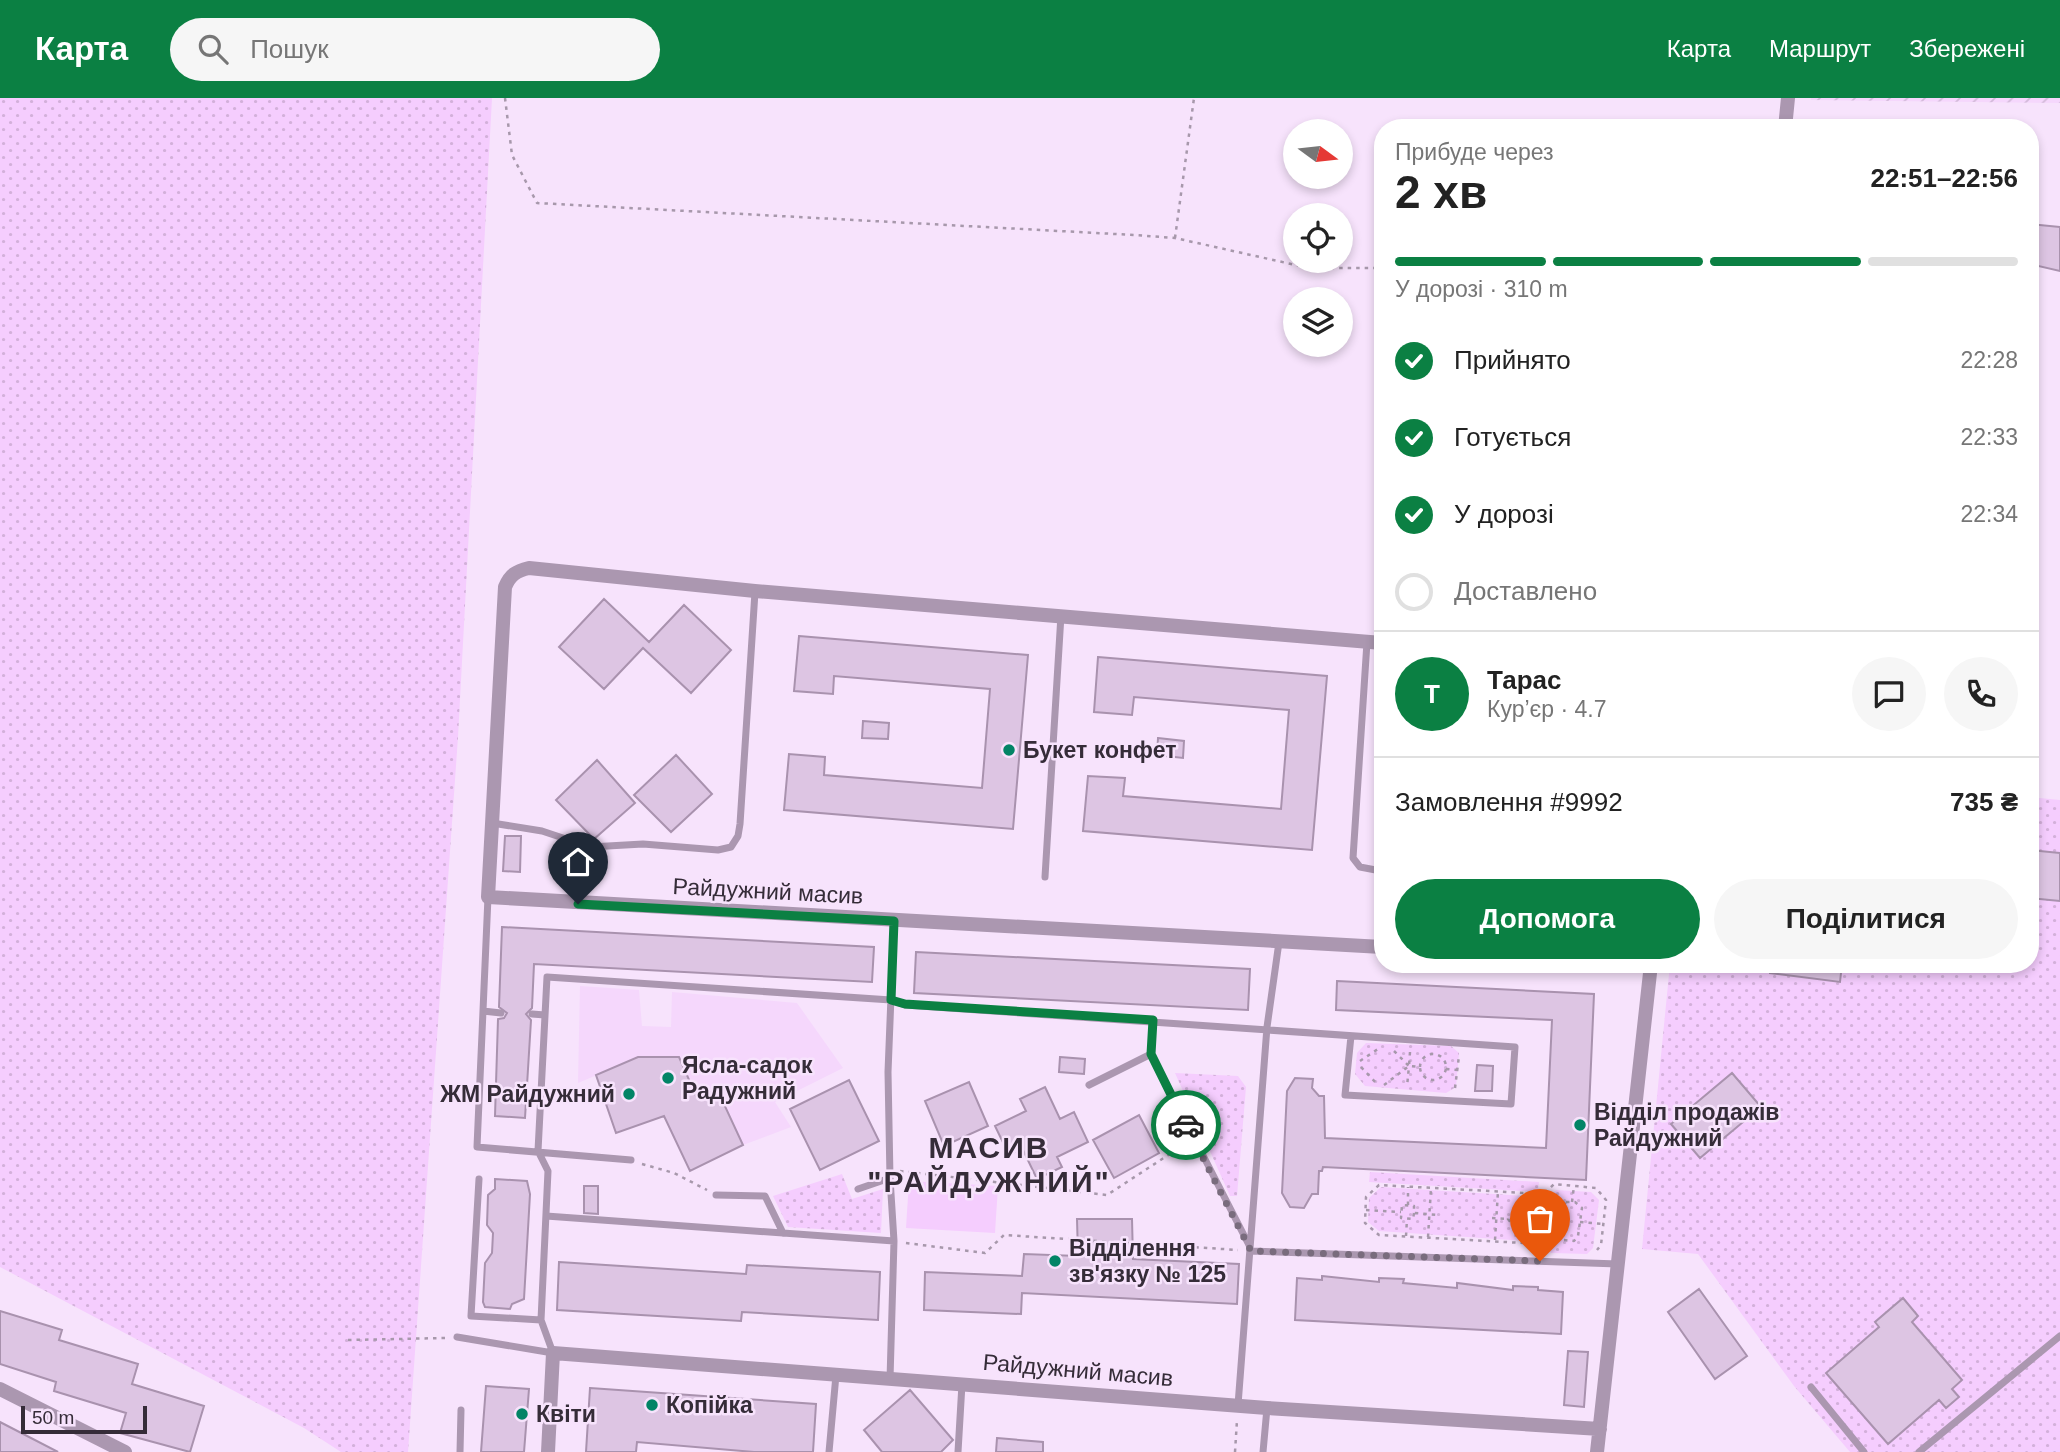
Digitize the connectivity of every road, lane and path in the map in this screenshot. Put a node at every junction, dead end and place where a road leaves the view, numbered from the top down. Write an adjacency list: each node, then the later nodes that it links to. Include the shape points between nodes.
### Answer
1 (505, 98): 5 (path, via 512,155 537,203)
2 (1194, 98): 5 (path)
3 (1788, 98): 4 (street)
4 (1785, 119)
5 (1174, 238): 6 (path, via 1309,268)
6 (1374, 268)
7 (755, 591): 8 (street); 11 (street, via 529,568 509,577 504,597); 11 (lane, via 740,824 731,847 590,847 542,831)
8 (1061, 614): 9 (street); 13 (lane)
9 (1367, 642): 10 (street); 12 (lane, via 1353,858 1360,867)
10 (1374, 642)
11 (492, 823): 14 (street)
12 (1374, 870)
13 (1045, 877)
14 (488, 897): 15 (street, Райдужний масив); 20 (lane)
15 (894, 921): 16 (street, Райдужний масив); 19 (lane)
16 (1279, 942): 17 (street, Райдужний масив); 25 (lane)
17 (1374, 947)
18 (1650, 973): 92 (street)
19 (891, 1000): 23 (lane, via 547,978); 24 (lane); 50 (lane)
20 (483, 1012): 21 (lane); 48 (lane, via 477,1147)
21 (501, 1013)
22 (532, 1014): 23 (lane)
23 (545, 1015): 48 (lane)
24 (1153, 1020): 25 (lane); 32 (lane)
25 (1267, 1027): 26 (lane); 89 (lane)
26 (1351, 1035): 26 (lane, via 1515,1047 1511,1104 1345,1095)
27 (1376, 1044): 28 (path)
28 (1386, 1044): 33 (path); 34 (path)
29 (1410, 1045): 34 (path)
30 (1357, 1052): 33 (path)
31 (1459, 1053): 37 (path)
32 (1151, 1054): 40 (lane); 47 (lane)
33 (1356, 1063): 38 (path); 42 (path)
34 (1409, 1066): 35 (path); 42 (path); 44 (path, via 1407,1089)
35 (1420, 1067): 36 (path, via 1425,1057 1433,1054 1443,1059); 39 (path)
36 (1446, 1069): 37 (path); 39 (path, via 1440,1078)
37 (1459, 1070): 46 (path, via 1456,1087)
38 (1355, 1074)
39 (1430, 1079): 45 (path)
40 (1089, 1085)
41 (1373, 1086): 42 (path)
42 (1380, 1087): 43 (path)
43 (1394, 1088)
44 (1418, 1090)
45 (1429, 1091)
46 (1446, 1093)
47 (1193, 1139): 50 (path, via 1107,1195); 89 (lane)
48 (538, 1151): 49 (lane); 70 (lane, via 548,1171)
49 (631, 1160): 60 (path, via 674,1173)
50 (890, 1174): 55 (lane); 85 (lane)
51 (480, 1179): 93 (lane, via 471,1316)
52 (1408, 1186): 54 (path); 63 (path); 65 (path, via 1379,1185 1366,1197)
53 (1574, 1186): 59 (path, via 1554,1184); 62 (path); 78 (path, via 1596,1188 1606,1200)
54 (1431, 1188): 56 (path); 68 (path)
55 (858, 1189)
56 (1467, 1190): 57 (path); 61 (path)
57 (1497, 1191): 58 (path); 72 (path)
58 (1522, 1192): 59 (path); 64 (path)
59 (1544, 1194): 75 (path)
60 (716, 1195): 80 (lane, via 765,1196)
61 (1467, 1195)
62 (1572, 1202): 76 (path, via 1560,1210); 77 (path, via 1582,1208)
63 (1408, 1205): 66 (path, via 1402,1205); 67 (path, via 1414,1206)
64 (1521, 1208): 73 (path); 74 (path)
65 (1365, 1210): 66 (path); 82 (path, via 1364,1223 1380,1235)
66 (1401, 1212): 71 (path, via 1401,1218)
67 (1414, 1213): 68 (path); 71 (path, via 1413,1219)
68 (1430, 1215): 69 (path); 83 (path)
69 (1438, 1215)
70 (546, 1216): 80 (lane); 93 (lane)
71 (1407, 1219): 82 (path)
72 (1494, 1219): 73 (path); 86 (path)
73 (1508, 1219): 79 (path)
74 (1531, 1221): 75 (path); 79 (path)
75 (1542, 1221): 76 (path); 88 (path)
76 (1559, 1221): 77 (path, via 1558,1235 1574,1241)
77 (1580, 1222): 78 (path)
78 (1603, 1224): 91 (path, via 1601,1245)
79 (1518, 1232): 87 (path)
80 (783, 1233): 85 (lane)
81 (1463, 1234): 84 (path)
82 (1406, 1237): 83 (path)
83 (1428, 1238): 84 (path)
84 (1463, 1240): 86 (path)
85 (894, 1241): 89 (path, via 985,1252 1004,1235); 99 (lane)
86 (1495, 1242): 87 (path)
87 (1518, 1243): 88 (path)
88 (1541, 1244): 90 (path)
89 (1251, 1251): 92 (lane); 103 (lane)
90 (1546, 1251)
91 (1595, 1253)
92 (1619, 1264): 106 (street)
93 (541, 1320): 97 (lane)
94 (2060, 1336): 116 (lane)
95 (457, 1337): 96 (path); 97 (lane)
96 (348, 1340)
97 (553, 1353): 98 (street, Райдужний масив); 109 (street)
98 (836, 1375): 99 (street, Райдужний масив); 110 (lane)
99 (890, 1379): 100 (street, Райдужний масив)
100 (962, 1383): 103 (street, Райдужний масив); 111 (lane)
101 (1811, 1387): 115 (lane)
102 (0, 1389): 107 (street)
103 (1238, 1405): 104 (street, Райдужний масив); 112 (path)
104 (1268, 1408): 106 (street, Райдужний масив); 113 (lane)
105 (461, 1410): 108 (lane)
106 (1600, 1429): 114 (street)
107 (125, 1452)
108 (460, 1452)
109 (548, 1452)
110 (829, 1452)
111 (958, 1452)
112 (1235, 1452)
113 (1264, 1452)
114 (1597, 1452)
115 (1864, 1452)
116 (1919, 1452)

